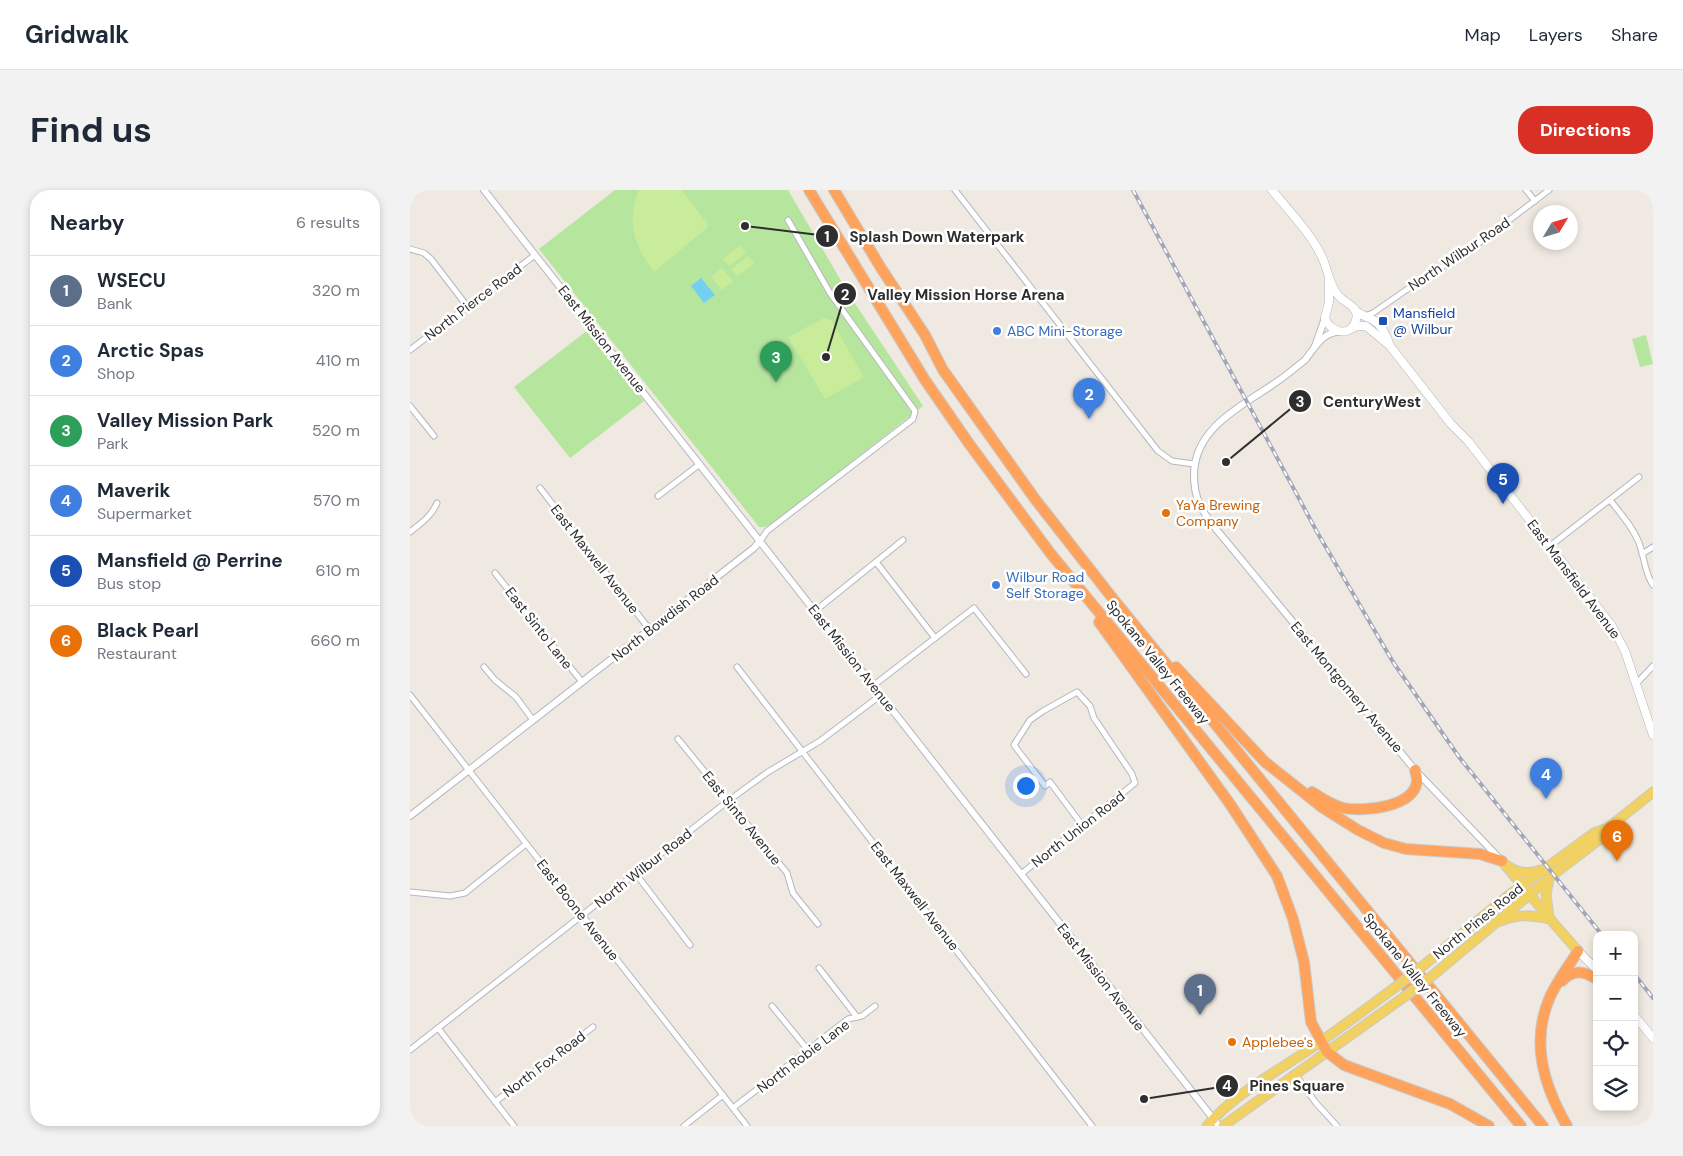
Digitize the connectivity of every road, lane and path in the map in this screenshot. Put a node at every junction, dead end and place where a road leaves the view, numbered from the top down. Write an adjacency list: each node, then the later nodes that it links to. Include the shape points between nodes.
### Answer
1 (484, 190): 11 (street, East Mission Avenue)
2 (809, 190): 40 (highway, Spokane Valley Freeway, via 925,380)
3 (834, 190): 45 (highway, Spokane Valley Freeway, via 925,335 943,370 1035,499)
4 (955, 190): 29 (street, via 1158,451 1172,461)
5 (1272, 190): 12 (main road, via 1312,240 1322,256)
6 (1526, 190): 8 (street)
7 (1549, 190): 8 (street, North Wilbur Road)
8 (1535, 201): 17 (street, North Wilbur Road, via 1471,249)
9 (788, 220): 37 (street, North Bowdish Road, via 830,293 915,411 915,416 768,531)
10 (410, 249): 14 (street, via 431,259)
11 (535, 255): 14 (street, North Pierce Road); 28 (street, East Mission Avenue)
12 (1329, 280): 13 (main road, via 1337,295); 15 (main road)
13 (1346, 301): 15 (main road, via 1336,301); 16 (main road)
14 (467, 306): 25 (street, North Pierce Road)
15 (1327, 308): 19 (main road)
16 (1354, 308): 18 (main road); 21 (main road, via 1355,322)
17 (1379, 308): 18 (street, North Wilbur Road); 20 (street)
18 (1361, 316): 20 (main road)
19 (1325, 318): 22 (main road, via 1330,328); 24 (street)
20 (1374, 321): 23 (main road, East Mansfield Avenue, via 1386,335)
21 (1349, 330): 22 (main road); 23 (main road, East Mansfield Avenue, via 1366,326)
22 (1339, 332): 24 (street, via 1327,335)
23 (1390, 346): 38 (main road, East Mansfield Avenue)
24 (1314, 347): 29 (street, via 1301,364 1246,401 1211,431 1200,445)
25 (410, 350)
26 (410, 406): 27 (street)
27 (434, 436)
28 (700, 464): 32 (street); 37 (street, East Mission Avenue)
29 (1194, 464): 64 (street, East Montgomery Avenue, via 1194,490 1203,512)
30 (1639, 478): 33 (street)
31 (540, 488): 47 (street, East Maxwell Avenue)
32 (658, 496)
33 (1610, 500): 38 (street); 41 (street, via 1634,532)
34 (437, 503): 35 (street, via 433,513)
35 (410, 532)
36 (904, 540): 42 (street)
37 (760, 541): 46 (street, East Mission Avenue); 47 (street, North Bowdish Road)
38 (1550, 546): 54 (main road, East Mansfield Avenue, via 1619,638)
39 (1653, 547): 41 (street)
40 (1051, 554): 96 (highway, via 1230,804 1277,876 1304,962 1311,1022); 112 (highway, Spokane Valley Freeway)
41 (1642, 554): 44 (street)
42 (876, 562): 46 (street); 48 (street)
43 (495, 573): 53 (street, East Sinto Lane)
44 (1653, 584)
45 (1114, 600): 62 (highway); 113 (highway, Spokane Valley Freeway)
46 (815, 611): 55 (street, East Mission Avenue)
47 (650, 630): 53 (street, North Bowdish Road)
48 (935, 638): 52 (street, via 974,608); 55 (street)
49 (1653, 666): 54 (street)
50 (484, 667): 58 (street, via 516,697)
51 (737, 667): 61 (street, East Maxwell Avenue)
52 (1026, 674)
53 (582, 682): 58 (street, North Bowdish Road)
54 (1636, 684): 59 (main road, East Mansfield Avenue)
55 (874, 685): 57 (street, East Mission Avenue)
56 (410, 695): 63 (street, East Boone Avenue)
57 (881, 695): 61 (street, North Wilbur Road, via 820,741); 74 (street, East Mission Avenue)
58 (534, 720): 63 (street, North Bowdish Road)
59 (1653, 735)
60 (678, 739): 66 (street, East Sinto Avenue)
61 (802, 750): 66 (street, North Wilbur Road); 108 (street, East Maxwell Avenue)
62 (1265, 762): 64 (highway, via 1331,803 1355,809 1387,806 1408,796 1417,782); 71 (highway, via 1323,808 1384,843 1406,850 1480,854)
63 (469, 770): 67 (street, North Bowdish Road); 70 (street, East Boone Avenue)
64 (1415, 770): 71 (street, East Montgomery Avenue)
65 (1653, 792): 69 (main road, North Pines Road)
66 (728, 801): 73 (street, North Wilbur Road); 81 (street, East Sinto Avenue, via 787,873 794,893)
67 (410, 816)
68 (1082, 825): 68 (street, North Union Road, via 1135,783 1094,718 1090,706 1078,692 1030,720 1014,745 1045,786 1050,782); 74 (street, North Union Road)
69 (1608, 828): 72 (main road, North Pines Road, via 1594,833); 75 (main road, North Pines Road, via 1600,839)
70 (526, 844): 77 (street, via 464,892 450,896); 79 (street, East Boone Avenue)
71 (1502, 861): 72 (main road, via 1522,873); 76 (main road, East Montgomery Avenue)
72 (1545, 869): 76 (main road, North Pines Road)
73 (636, 874): 79 (street, North Wilbur Road); 83 (street)
74 (1021, 874): 104 (street, East Mission Avenue)
75 (1550, 878): 78 (main road, North Pines Road); 80 (main road, via 1546,895)
76 (1521, 886): 78 (main road, East Montgomery Avenue); 96 (main road, North Pines Road, bridge, via 1397,986)
77 (410, 892)
78 (1529, 895): 80 (main road, East Montgomery Avenue); 82 (main road, North Pines Road)
79 (583, 916): 94 (street, North Wilbur Road); 101 (street, East Boone Avenue)
80 (1550, 920): 82 (main road, via 1522,915); 84 (main road, East Montgomery Avenue)
81 (818, 924)
82 (1494, 925): 99 (main road, North Pines Road, bridge, via 1432,976)
83 (690, 945)
84 (1578, 951): 85 (main road); 88 (highway)
85 (1593, 966)
86 (819, 968): 91 (street)
87 (1593, 977): 88 (highway, via 1576,972 1567,975)
88 (1556, 987): 114 (highway, via 1544,1014 1540,1052 1546,1083)
89 (772, 1006): 98 (street)
90 (875, 1006): 91 (street, North Robie Lane)
91 (857, 1017): 98 (street, North Robie Lane, via 848,1019)
92 (1638, 1020): 95 (main road)
93 (593, 1027): 102 (street, North Fox Road)
94 (438, 1028): 97 (street, North Wilbur Road); 102 (street)
95 (1653, 1038)
96 (1320, 1042): 99 (highway); 104 (main road, North Pines Road, via 1240,1096)
97 (410, 1050)
98 (808, 1050): 103 (street, North Robie Lane)
99 (1327, 1052): 100 (main road, North Pines Road); 111 (highway, via 1344,1065 1450,1104)
100 (1295, 1074): 109 (main road, North Pines Road); 110 (street)
101 (722, 1095): 103 (street, East Boone Avenue); 106 (street)
102 (495, 1102): 105 (street)
103 (733, 1108): 107 (street, East Boone Avenue)
104 (1213, 1124)
105 (514, 1126)
106 (684, 1126)
107 (747, 1126)
108 (1092, 1126)
109 (1223, 1126)
110 (1337, 1126)
111 (1489, 1126)
112 (1521, 1126)
113 (1543, 1126)
114 (1567, 1126)

